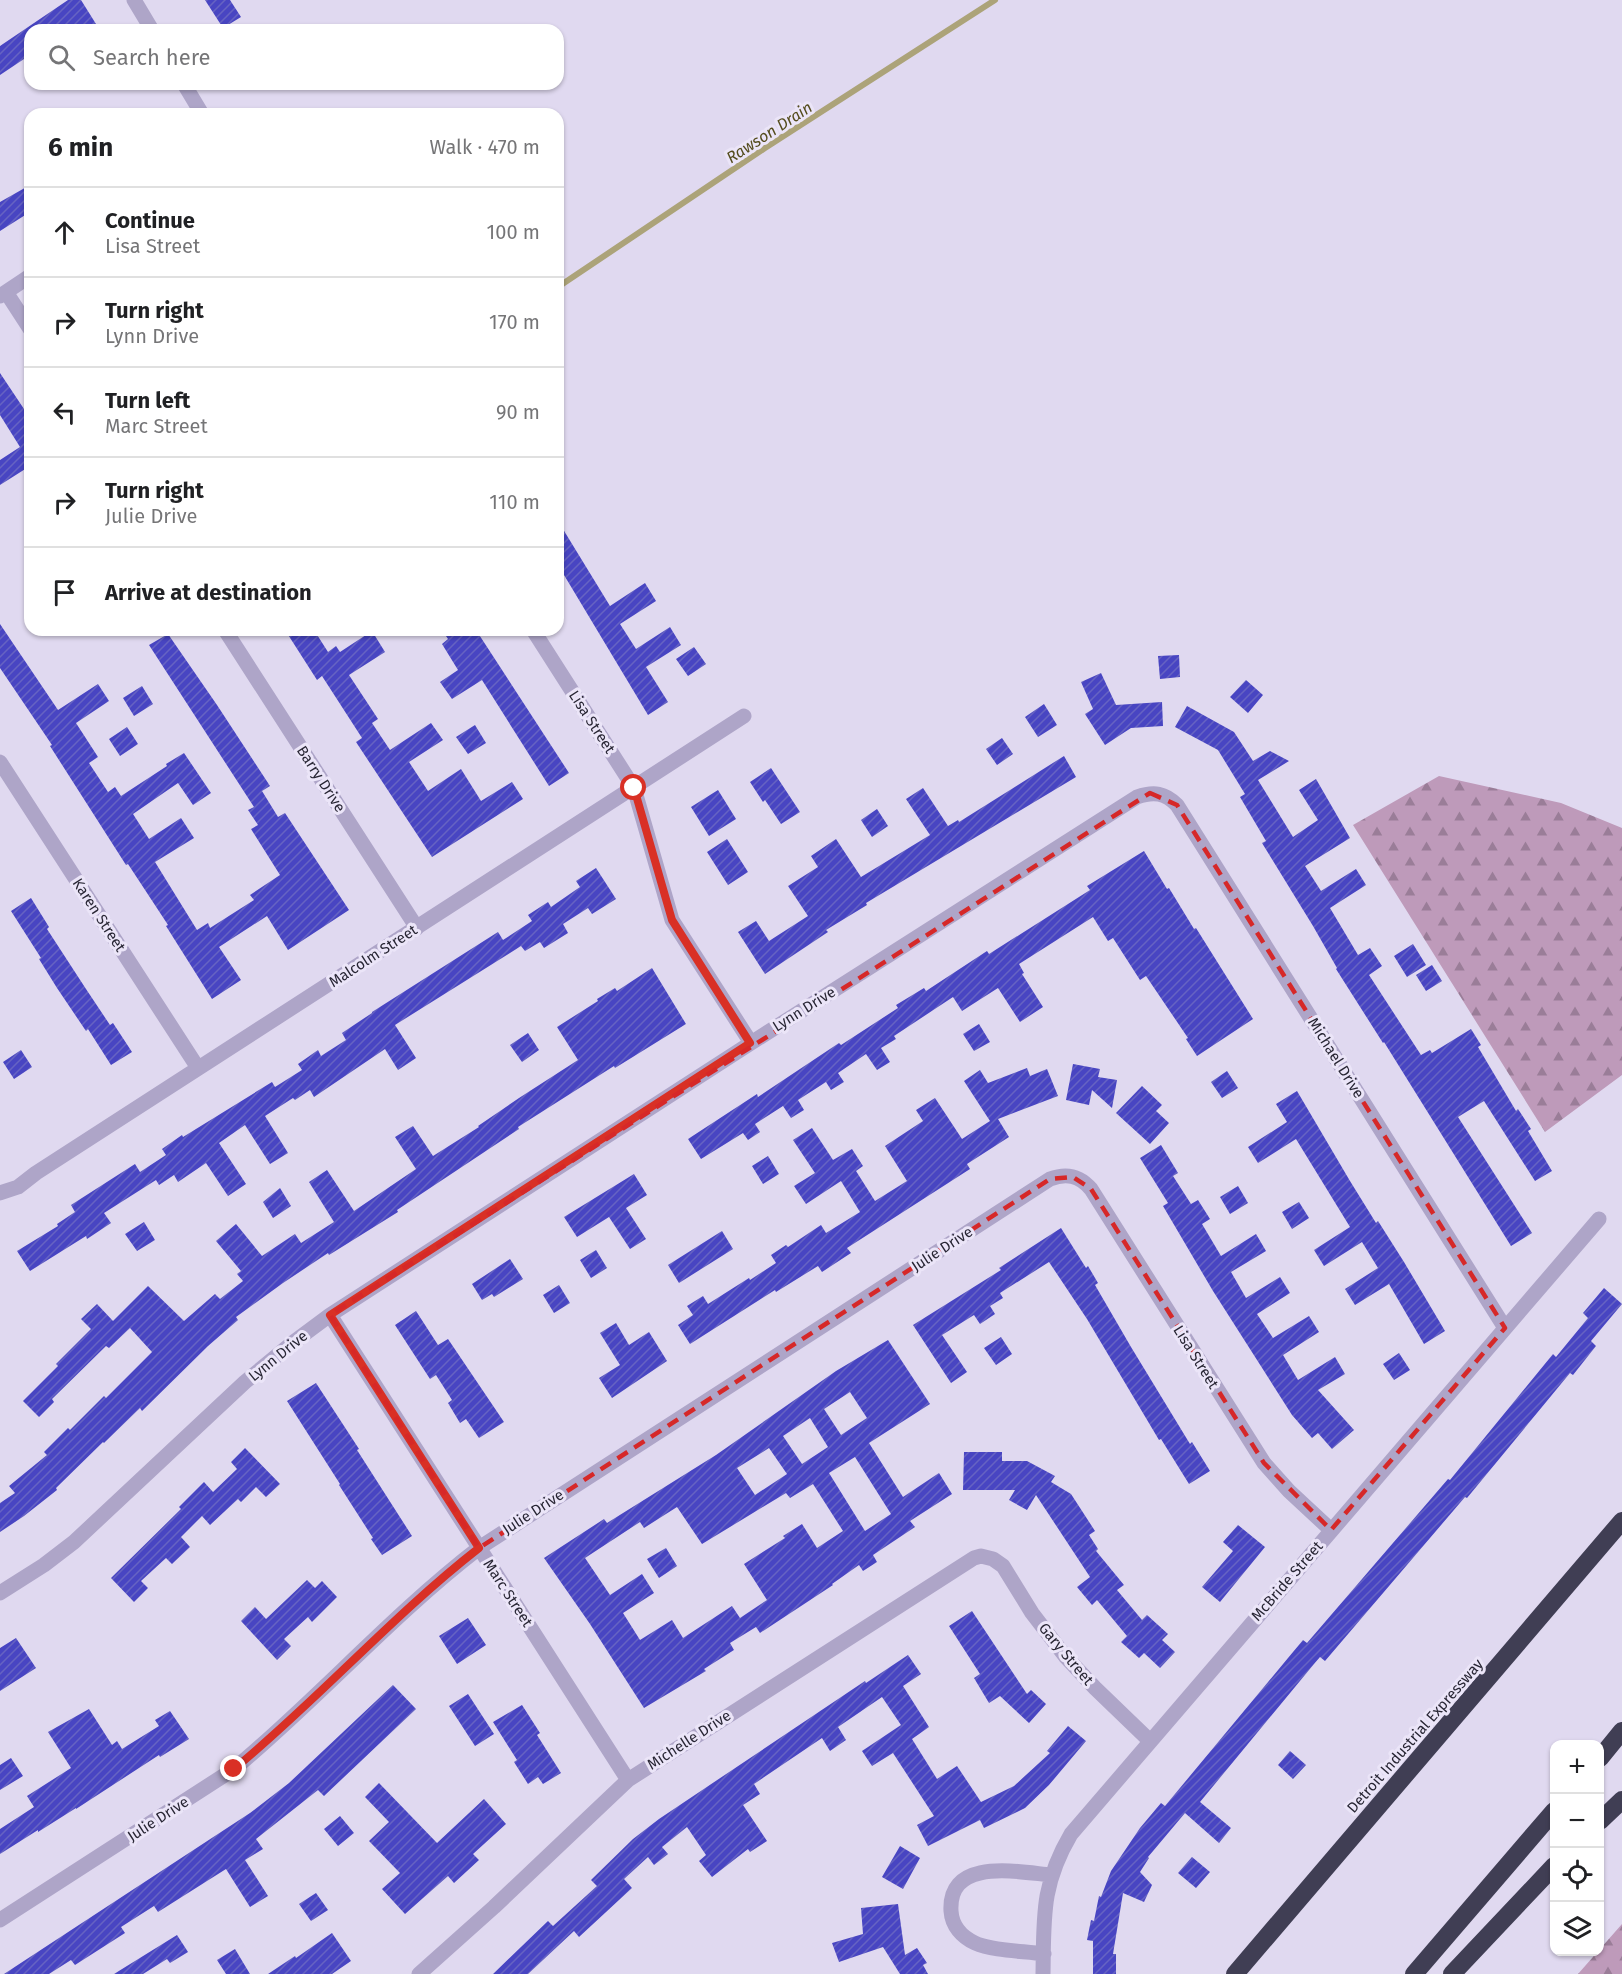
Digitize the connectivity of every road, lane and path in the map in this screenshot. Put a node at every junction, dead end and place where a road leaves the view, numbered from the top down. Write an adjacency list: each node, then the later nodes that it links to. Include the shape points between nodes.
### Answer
1 (134, 0): 2 (street)
2 (148, 24)
3 (188, 90): 4 (street)
4 (198, 108)
5 (24, 280): 6 (street)
6 (3, 294): 7 (street)
7 (24, 321)
8 (229, 636): 14 (street, Barry Drive)
9 (536, 636): 12 (street, Lisa Street)
10 (744, 716): 12 (street, Malcolm Street)
11 (0, 762): 16 (street, Karen Street)
12 (634, 788): 14 (street, Malcolm Street); 15 (street, Lisa Street, via 672,920)
13 (1161, 794): 15 (street, Lynn Drive, via 1137,797); 21 (street, Michael Drive, via 1177,805)
14 (417, 927): 16 (street, Malcolm Street)
15 (750, 1043): 20 (street, Lynn Drive)
16 (198, 1068): 18 (street, Malcolm Street, via 18,1187)
17 (1073, 1177): 23 (street, Lisa Street, via 1091,1189 1264,1463); 24 (street, Julie Drive, via 1050,1179)
18 (0, 1192)
19 (1599, 1220): 21 (street, McBride Street)
20 (330, 1315): 24 (street, Marc Street); 26 (street, Lynn Drive, via 245,1382 74,1542)
21 (1505, 1328): 23 (street, McBride Street)
22 (1622, 1521): 40 (highway, Detroit Industrial Expressway)
23 (1332, 1530): 28 (street, McBride Street)
24 (479, 1548): 30 (street, Marc Street); 36 (street, Julie Drive, via 417,1599 234,1769)
25 (993, 1559): 28 (street, Gary Street, via 1003,1566 1065,1656); 30 (street, Michelle Drive, via 981,1556 967,1561)
26 (0, 1593)
27 (1622, 1731): 29 (highway)
28 (1150, 1741): 35 (street, McBride Street, via 1071,1834)
29 (1604, 1752)
30 (628, 1780): 38 (street, Michelle Drive)
31 (1622, 1800): 33 (highway)
32 (1550, 1815): 41 (highway)
33 (1604, 1816)
34 (1550, 1870): 42 (highway)
35 (1051, 1875): 37 (street, McBride Street, via 1044,1908); 37 (street, via 980,1872 965,1879 950,1901 954,1925 967,1939)
36 (0, 1920)
37 (1044, 1954): 39 (street, McBride Street)
38 (419, 1974)
39 (1043, 1974)
40 (1235, 1974)
41 (1414, 1974)
42 (1452, 1974)

